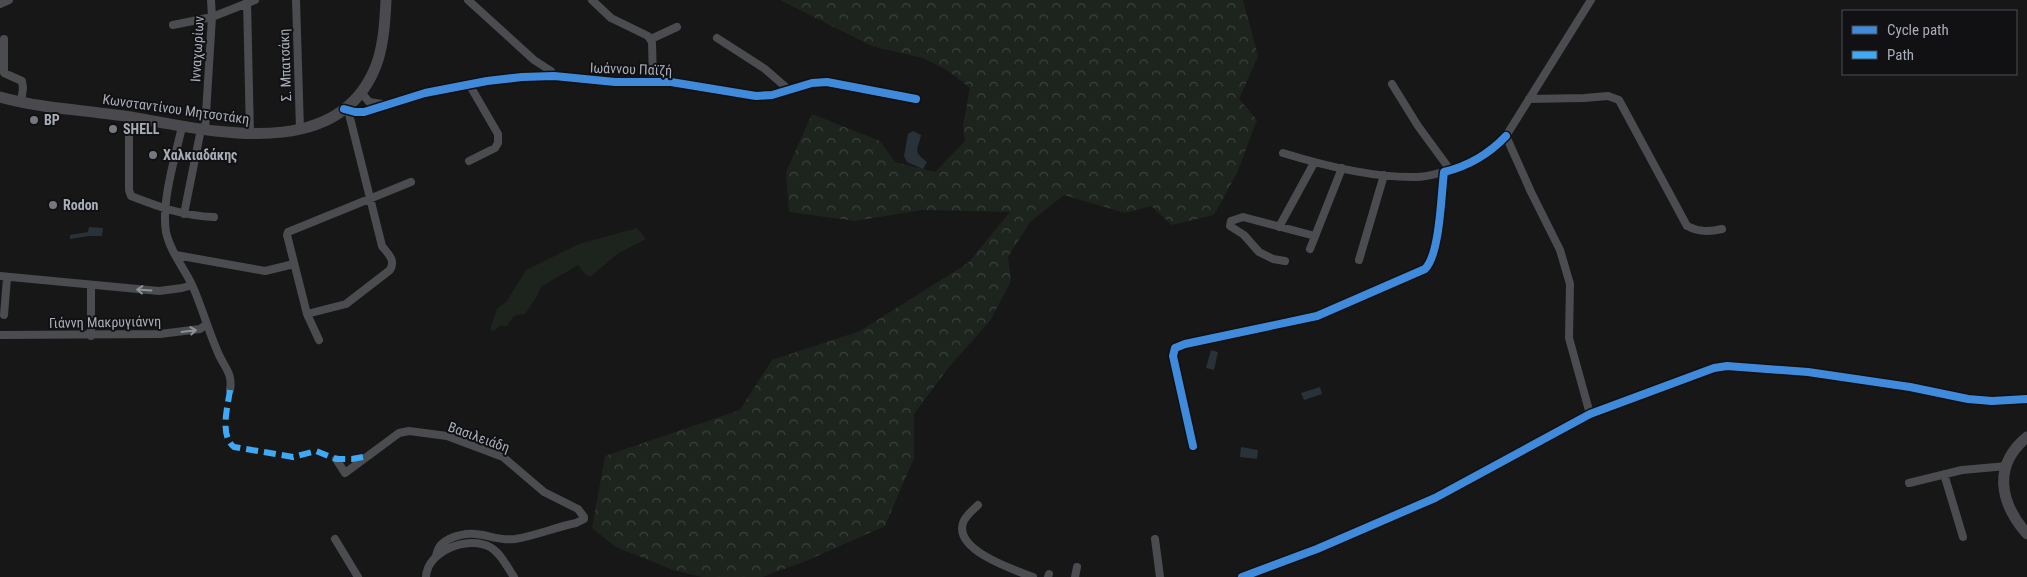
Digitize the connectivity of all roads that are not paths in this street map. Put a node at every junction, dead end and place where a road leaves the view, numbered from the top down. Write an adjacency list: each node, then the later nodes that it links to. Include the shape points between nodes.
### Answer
1 (9, 0): 9 (street)
2 (211, 0): 10 (street, Ινναχωρίων)
3 (296, 0): 32 (street, Σ. Μπατσάκη)
4 (386, 0): 21 (main road, Κωνσταντίνου Μητσοτάκη, via 380,51)
5 (468, 0): 16 (street)
6 (592, 0): 15 (street, via 611,18)
7 (1592, 0): 23 (street)
8 (250, 1): 10 (street); 34 (street)
9 (0, 4)
10 (212, 17): 11 (street); 33 (street, Ινναχωρίων)
11 (173, 25)
12 (677, 27): 15 (street)
13 (717, 38): 20 (street, via 759,64)
14 (4, 39): 26 (street, via 4,74 22,81)
15 (651, 39): 17 (street)
16 (554, 76): 17 (street, Ιωάννου Παϊζή, via 615,82); 18 (street, Ιωάννου Παϊζή)
17 (653, 80): 20 (street, Ιωάννου Παϊζή, via 748,96 772,95)
18 (469, 84): 27 (street, Ιωάννου Παϊζή); 37 (street, via 499,139 495,148)
19 (1392, 84): 40 (street)
20 (788, 89): 24 (street, Ιωάννου Παϊζή, via 834,82)
21 (361, 92): 25 (street); 28 (main road, Κωνσταντίνου Μητσοτάκη)
22 (0, 97): 26 (main road, Κωνσταντίνου Μητσοτάκη)
23 (1529, 99): 35 (street); 48 (street, via 1608,96 1619,100 1687,226 1708,232)
24 (916, 100)
25 (369, 102): 27 (street); 29 (street)
26 (21, 103): 30 (main road, Κωνσταντίνου Μητσοτάκη)
27 (386, 104): 29 (street, Ιωάννου Παϊζή)
28 (346, 110): 29 (street, Ιωάννου Παϊζή); 32 (main road, Κωνσταντίνου Μητσοτάκη); 43 (street)
29 (368, 111)
30 (129, 117): 31 (main road, Κωνσταντίνου Μητσοτάκη); 44 (street, via 130,194)
31 (182, 127): 33 (main road, Κωνσταντίνου Μητσοτάκη); 44 (street)
32 (300, 129): 34 (main road, Κωνσταντίνου Μητσοτάκη)
33 (203, 130): 34 (main road, Κωνσταντίνου Μητσοτάκη); 45 (street, Ινναχωρίων)
34 (250, 135)
35 (1506, 136): 40 (street, via 1481,158); 66 (street, via 1560,250 1570,284 1569,338)
36 (1283, 153): 38 (street)
37 (470, 161)
38 (1314, 163): 39 (street); 47 (street)
39 (1342, 168): 41 (street); 49 (street)
40 (1447, 172): 41 (street, via 1419,177); 68 (street, via 1436,246 1425,269 1333,311 1175,348 1173,356)
41 (1384, 175): 52 (street)
42 (411, 182): 43 (street)
43 (370, 198): 54 (street, via 288,232); 58 (street, via 382,246 393,265 346,304)
44 (165, 209): 45 (street); 51 (street, via 167,234)
45 (184, 214): 46 (street)
46 (214, 217)
47 (1279, 226): 49 (street); 53 (street, via 1243,217 1231,221 1230,226 1244,234 1259,252)
48 (1722, 229)
49 (1315, 236): 50 (street)
50 (1310, 249)
51 (176, 256): 54 (street, via 265,271); 56 (street)
52 (1359, 260)
53 (1285, 261)
54 (294, 264): 58 (street)
55 (4, 277): 57 (street); 59 (street)
56 (192, 285): 57 (street, one-way to 57, via 158,291); 60 (street)
57 (91, 286): 62 (street)
58 (307, 314): 63 (street)
59 (4, 315)
60 (207, 324): 62 (street, Γιάννη Μακρυγιάννη, one-way to 60, via 160,334 200,329); 64 (street, via 232,379)
61 (0, 335): 62 (street, Γιάννη Μακρυγιάννη)
62 (91, 336)
63 (318, 340)
64 (230, 390)
65 (2027, 399): 66 (street, via 1968,399 1808,372 1727,366)
66 (1590, 414): 86 (street, via 1435,498)
67 (2027, 437): 70 (main road, via 2017,447)
68 (1192, 446)
69 (336, 459): 78 (street, Βασιλειάδη, via 345,473 399,432 441,435 504,457 544,492 578,509 584,517 576,523 514,539 484,534 452,537 438,547)
70 (2007, 466): 71 (street); 74 (main road, via 2003,484 2005,501)
71 (1944, 474): 72 (street); 75 (street)
72 (1909, 483)
73 (978, 505): 83 (street, via 962,526 970,545 979,553)
74 (2027, 534)
75 (1964, 537)
76 (335, 539): 80 (street)
77 (1155, 539): 85 (street)
78 (436, 556): 81 (street, via 426,570); 82 (street, via 460,543 482,544 497,553)
79 (1077, 567): 84 (street)
80 (358, 577)
81 (426, 577)
82 (514, 577)
83 (1033, 577)
84 (1076, 577)
85 (1160, 577)
86 (1242, 577)

